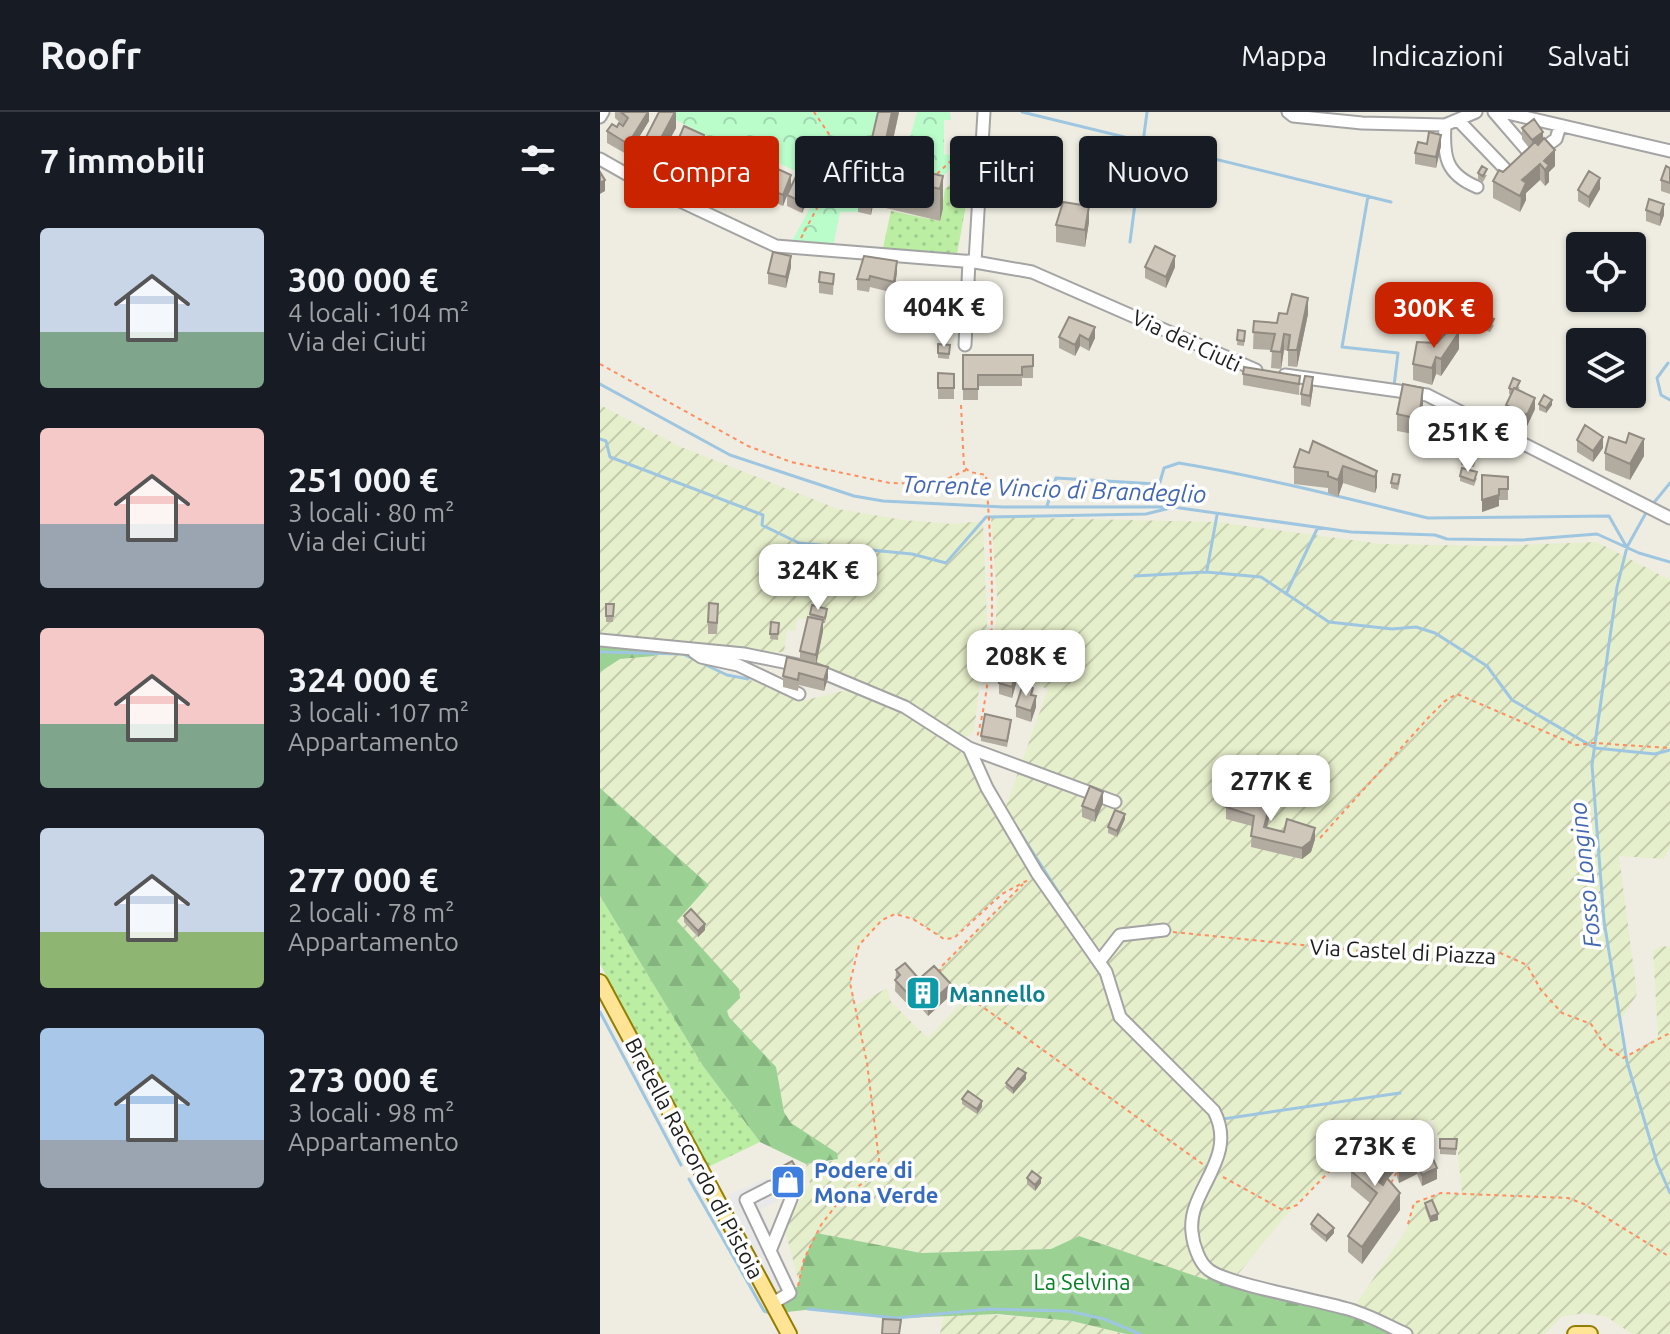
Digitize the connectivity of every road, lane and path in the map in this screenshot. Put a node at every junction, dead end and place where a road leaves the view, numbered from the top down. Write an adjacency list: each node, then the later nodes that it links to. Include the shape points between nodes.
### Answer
1 (603, 112): 8 (street)
2 (814, 112): 18 (path, via 833,140 831,182)
3 (984, 112): 19 (street)
4 (1288, 112): 10 (street, via 1362,123)
5 (1476, 112): 9 (street)
6 (1494, 112): 11 (street, via 1532,156 1556,139)
7 (1503, 112): 11 (street)
8 (600, 117)
9 (1458, 120): 10 (street); 15 (street)
10 (1445, 125): 17 (street, via 1449,168)
11 (1560, 126): 12 (street)
12 (1670, 151)
13 (600, 159): 18 (street, Via dei Ciuti, via 767,242)
14 (950, 162): 16 (path)
15 (1510, 174)
16 (936, 175)
17 (1477, 187)
18 (794, 249): 19 (street, Via dei Ciuti)
19 (972, 261): 20 (street); 22 (street, Via dei Ciuti, via 1059,281 1227,360)
20 (965, 345)
21 (600, 364): 25 (path, via 748,446 791,462 890,483 937,484)
22 (1262, 371)
23 (1278, 374): 26 (street, via 1427,395)
24 (961, 405): 25 (path)
25 (966, 470): 30 (path, via 986,475 991,581 986,690 978,735)
26 (1670, 518)
27 (600, 640): 28 (street)
28 (690, 649): 29 (street); 30 (street, via 744,654 839,676 905,707)
29 (799, 694)
30 (969, 748): 32 (street); 34 (street)
31 (1670, 748): 33 (path, via 1576,745 1457,694 1429,717)
32 (1115, 802)
33 (1320, 838)
34 (1037, 873): 35 (path); 37 (street)
35 (1023, 884): 38 (path, via 940,968); 49 (path, via 1002,894 954,938 944,939 895,914 859,945 850,983 879,1160 871,1176 821,1225 804,1259 799,1284)
36 (1164, 930): 37 (street, via 1120,935); 41 (path, Via Castel di Piazza, via 1381,953 1498,952 1527,965 1562,1013 1591,1024 1605,1046 1625,1058)
37 (1099, 962): 42 (street, via 1123,1022 1214,1111 1221,1133)
38 (941, 978)
39 (600, 982): 50 (main road, Bretella Raccordo di Pistoia)
40 (950, 984): 42 (path)
41 (1670, 1033)
42 (1213, 1172): 43 (path, via 1283,1210 1297,1205 1363,1136 1396,1126 1404,1132 1407,1159); 52 (street, via 1192,1222 1195,1246 1210,1272 1352,1310)
43 (1391, 1183)
44 (771, 1187): 47 (street, via 746,1200)
45 (791, 1199): 47 (street)
46 (1408, 1224): 48 (path, via 1414,1203 1441,1193 1568,1198)
47 (770, 1251): 49 (street)
48 (1670, 1257)
49 (790, 1293): 50 (street)
50 (773, 1303): 51 (main road, Bretella Raccordo di Pistoia)
51 (789, 1334)
52 (1406, 1334)
53 (1575, 1334): 54 (main road)
54 (1590, 1334)

